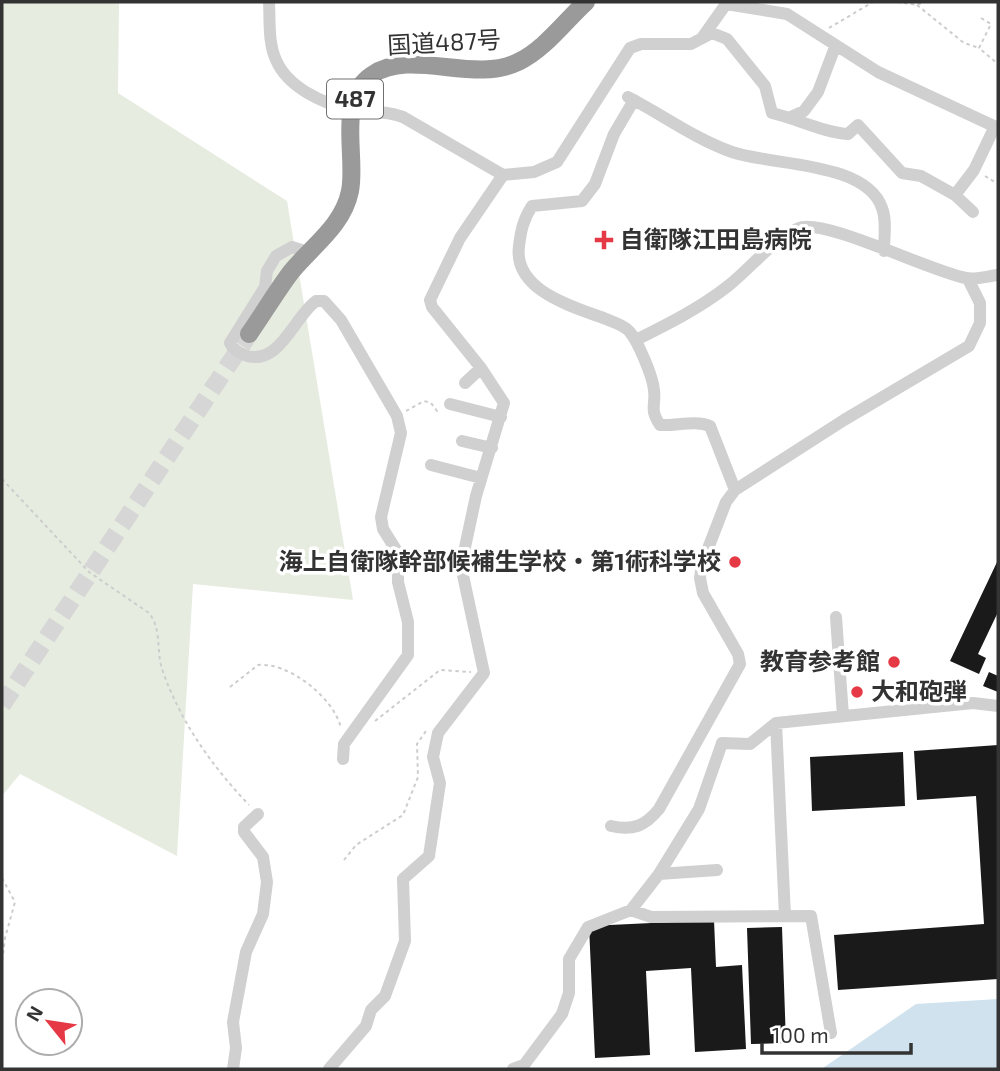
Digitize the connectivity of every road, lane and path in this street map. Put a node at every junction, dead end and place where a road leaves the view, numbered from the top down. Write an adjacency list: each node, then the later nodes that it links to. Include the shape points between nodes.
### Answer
1 (260, 2): 10 (street, via 264,30)
2 (269, 2): 10 (street)
3 (586, 2): 15 (highway, 国道487号 / 487, via 519,62 486,71 411,66 382,70 365,80)
4 (873, 2): 9 (path)
5 (897, 2): 7 (path)
6 (924, 2): 7 (path)
7 (917, 5): 13 (path, via 964,43)
8 (981, 18): 13 (path, via 991,24)
9 (820, 36): 11 (street, via 787,14 726,4); 12 (street)
10 (271, 38): 15 (street, via 276,60 305,92)
11 (702, 38): 16 (street, via 712,33 727,39 765,86 769,111); 19 (street, via 691,44 630,48 557,162 534,172)
12 (835, 47): 16 (street, via 818,92 804,111); 17 (street)
13 (979, 48): 14 (path)
14 (998, 64)
15 (352, 110): 19 (street, via 386,110 403,117); 24 (highway, 国道487号 / 487, via 350,193 333,227)
16 (791, 117): 21 (street, via 828,132 848,134 858,125 902,173 921,176)
17 (997, 127): 18 (street)
18 (974, 170): 20 (path); 21 (street)
19 (503, 176): 29 (street, via 460,238 430,300)
20 (998, 184)
21 (955, 195): 22 (street)
22 (973, 212)
23 (884, 251): 26 (street); 28 (street, via 841,232 815,225 799,227 728,286); 28 (street, via 883,210 876,195 863,184 825,170 733,153 631,99 595,184 582,201 532,206 523,219 518,255 527,277 542,290 562,303 627,328)
24 (308, 252): 27 (highway, 国道487号 / 487); 32 (street, via 292,247 276,256 265,287 230,343 232,348 256,358 268,355 308,307 324,301 341,320)
25 (998, 275): 26 (street)
26 (968, 279): 39 (street, via 980,303 980,323 970,346)
27 (249, 334)
28 (636, 340): 39 (street, via 654,389 652,412 660,425 700,422 710,426)
29 (481, 368): 30 (street); 33 (street, via 504,403)
30 (465, 383)
31 (450, 404): 32 (path, via 437,411 424,401); 33 (street)
32 (397, 416): 48 (street, via 401,433 380,517 398,553 408,655 344,744)
33 (501, 417): 35 (street)
34 (462, 441): 35 (street)
35 (492, 448): 37 (street)
36 (431, 465): 37 (street)
37 (481, 478): 41 (street, via 461,566)
38 (2, 479): 49 (path, via 89,572 156,621 161,666 180,715)
39 (735, 490): 50 (street, via 726,502 700,578 702,593 740,664 649,822 635,828)
40 (836, 617): 44 (street)
41 (484, 673): 45 (path, via 440,670); 62 (street, via 433,744 440,783 429,856 403,879 405,941 385,996)
42 (230, 687): 48 (path, via 258,665 295,674 319,694 341,724 339,748)
43 (998, 706): 44 (street, via 973,703)
44 (843, 716): 46 (street)
45 (375, 721)
46 (776, 723): 53 (street, via 750,744 722,743 699,809); 56 (street)
47 (429, 728): 51 (path, via 417,744 418,778 403,815 356,845)
48 (344, 755)
49 (258, 814): 61 (street, via 244,832 263,857 267,882 263,914 246,952 233,1022)
50 (611, 826)
51 (344, 860)
52 (717, 870): 53 (street)
53 (659, 874): 55 (street)
54 (2, 878): 57 (path, via 15,902)
55 (631, 910): 56 (street, via 651,917); 63 (street, via 588,927 569,959 569,993 562,1014 524,1065)
56 (785, 916): 60 (street, via 811,916)
57 (2, 963)
58 (2, 974): 59 (path)
59 (2, 997)
60 (831, 1033)
61 (233, 1069)
62 (329, 1069)
63 (513, 1069)

